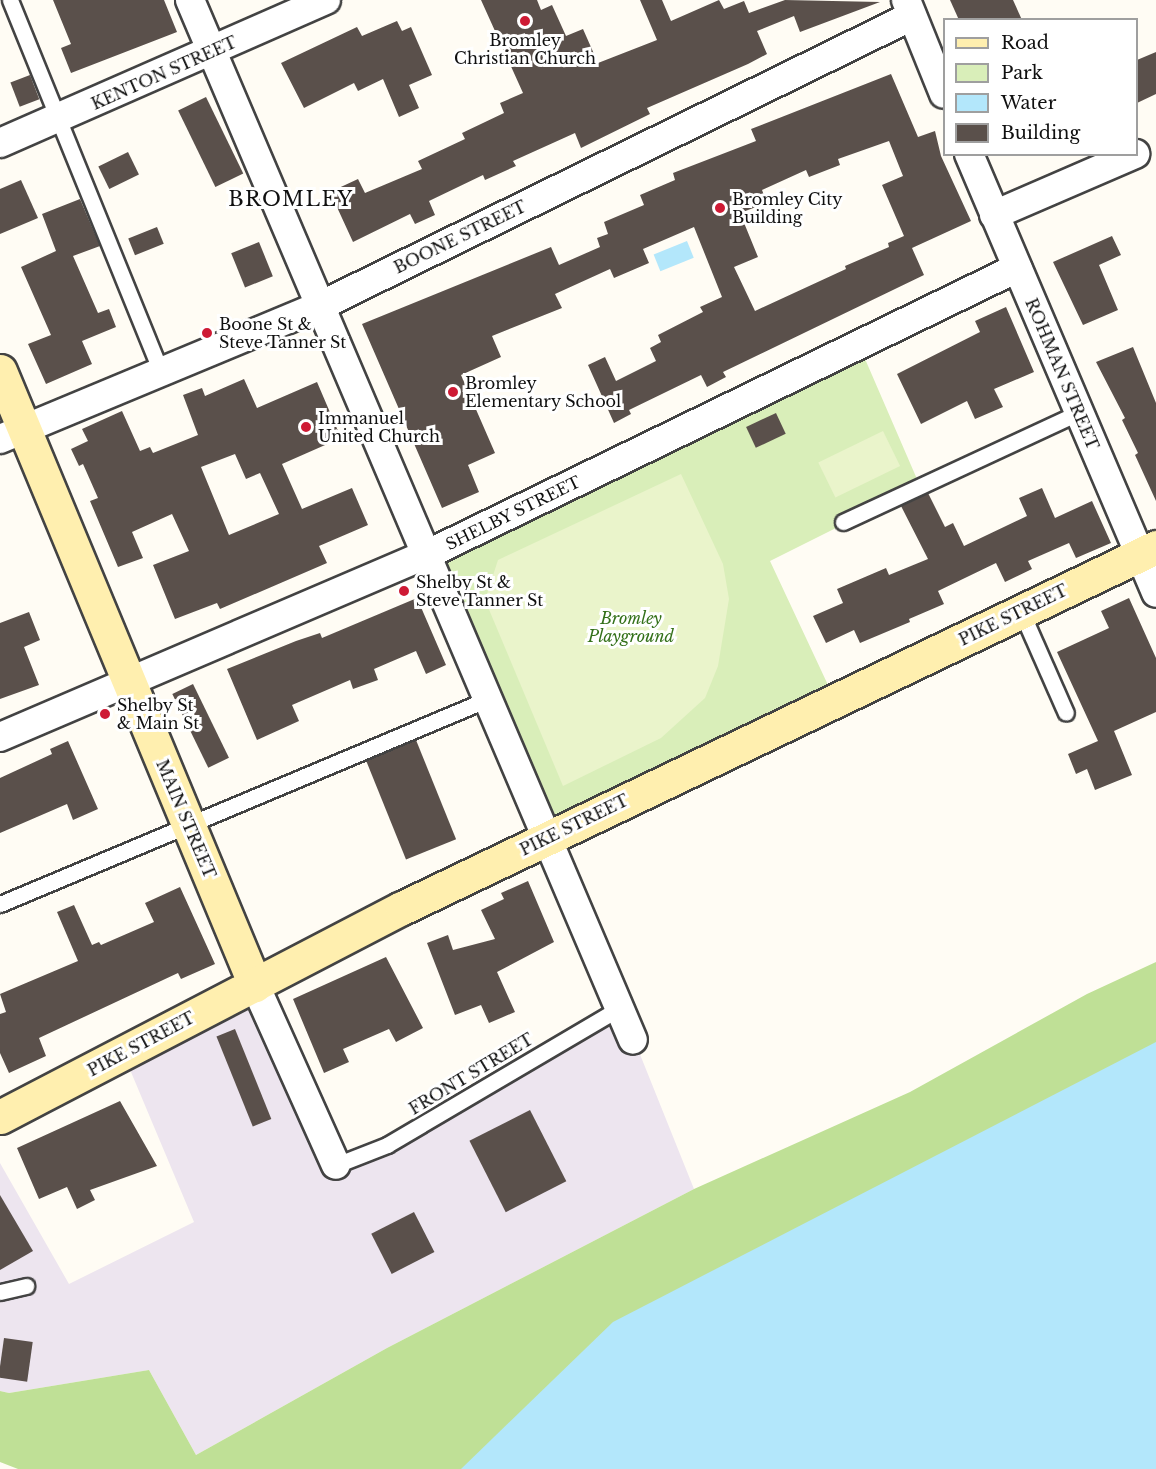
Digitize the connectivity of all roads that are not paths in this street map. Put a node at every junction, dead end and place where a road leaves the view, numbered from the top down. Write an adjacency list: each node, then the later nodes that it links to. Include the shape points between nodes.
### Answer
1 (10, 0): 7 (lane)
2 (190, 0): 5 (street)
3 (326, 0): 5 (street, KENTON STREET)
4 (909, 8): 6 (street); 15 (street, BOONE STREET)
5 (212, 52): 7 (street, KENTON STREET); 15 (street)
6 (943, 89)
7 (57, 120): 8 (street, KENTON STREET); 17 (lane)
8 (0, 143)
9 (1156, 146): 10 (street)
10 (1138, 153)
11 (970, 156): 13 (street, ROHMAN STREET)
12 (1131, 156): 13 (street)
13 (994, 215): 14 (street, ROHMAN STREET)
14 (1017, 268): 18 (street, ROHMAN STREET); 22 (street, SHELBY STREET)
15 (320, 306): 17 (street, BOONE STREET); 22 (street)
16 (0, 371): 19 (main road, MAIN STREET)
17 (161, 371): 19 (street, BOONE STREET)
18 (1078, 413): 20 (lane); 21 (street, ROHMAN STREET)
19 (12, 434): 25 (main road, MAIN STREET)
20 (843, 522)
21 (1147, 551): 23 (street, ROHMAN STREET); 24 (main road, PIKE STREET)
22 (428, 554): 25 (street, SHELBY STREET); 26 (street)
23 (1156, 592)
24 (1021, 611): 27 (lane); 30 (main road, PIKE STREET)
25 (128, 681): 28 (street, SHELBY STREET); 29 (main road, MAIN STREET)
26 (488, 699): 29 (lane); 30 (street)
27 (1066, 713)
28 (0, 737)
29 (188, 824): 31 (lane); 32 (main road, MAIN STREET)
30 (546, 839): 32 (main road, PIKE STREET); 33 (street)
31 (0, 904)
32 (255, 985): 35 (main road, PIKE STREET); 36 (street, MAIN STREET)
33 (621, 1007): 34 (street); 36 (lane, FRONT STREET, via 387,1145)
34 (633, 1040)
35 (0, 1117)
36 (336, 1165)
37 (26, 1286): 38 (lane)
38 (0, 1292)

